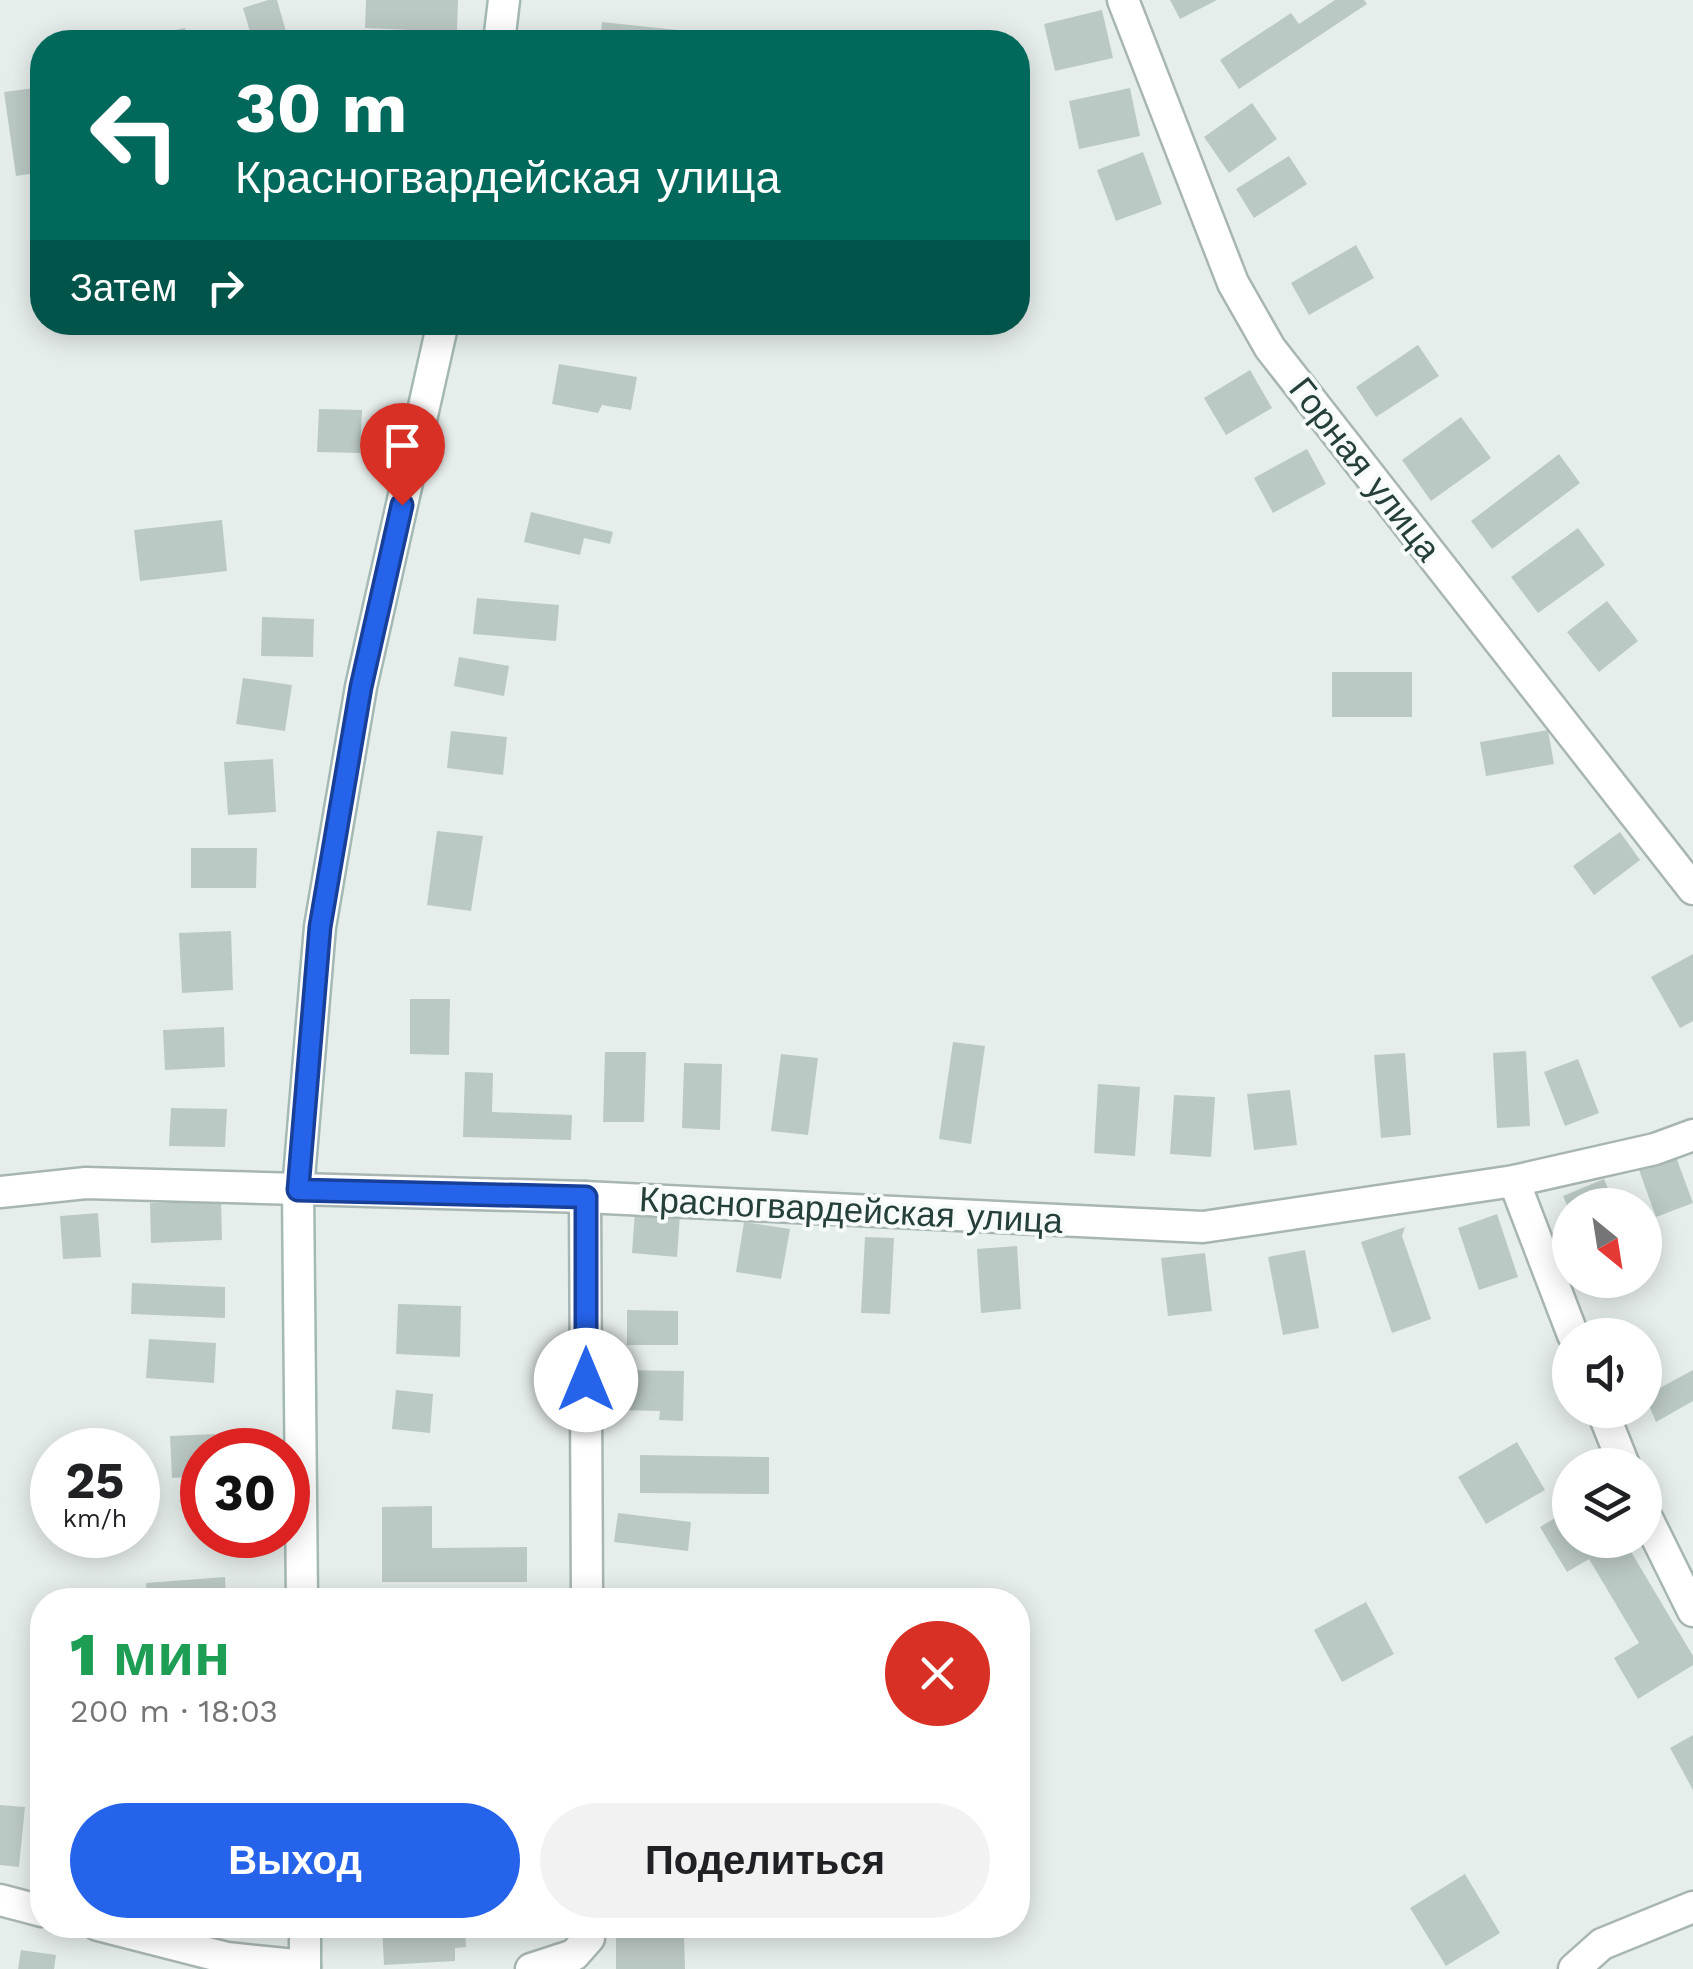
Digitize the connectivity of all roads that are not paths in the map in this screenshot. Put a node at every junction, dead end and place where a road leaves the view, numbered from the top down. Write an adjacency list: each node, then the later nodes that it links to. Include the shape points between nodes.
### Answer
1 (504, 0): 3 (street)
2 (1123, 0): 5 (street, Горная улица, via 1233,283 1270,348)
3 (500, 30)
4 (440, 335): 8 (street, via 361,687 323,908)
5 (1693, 889)
6 (1693, 1135): 7 (street, Красногвардейская улица, via 1655,1150)
7 (1514, 1181): 10 (street, Красногвардейская улица, via 1202,1227); 11 (street)
8 (298, 1190): 9 (street, Красногвардейская улица, via 86,1184); 10 (street, Красногвардейская улица); 13 (street)
9 (0, 1192)
10 (586, 1197): 14 (street)
11 (1567, 1318)
12 (1662, 1548): 15 (street)
13 (302, 1588)
14 (588, 1588)
15 (1693, 1611)
16 (0, 1900): 17 (street)
17 (30, 1908)
18 (1693, 1908): 24 (street, via 1602,1944)
19 (148, 1938): 22 (street, via 226,1958)
20 (305, 1938): 22 (street)
21 (589, 1938): 23 (street, via 574,1956)
22 (305, 1967)
23 (531, 1969)
24 (1574, 1969)

